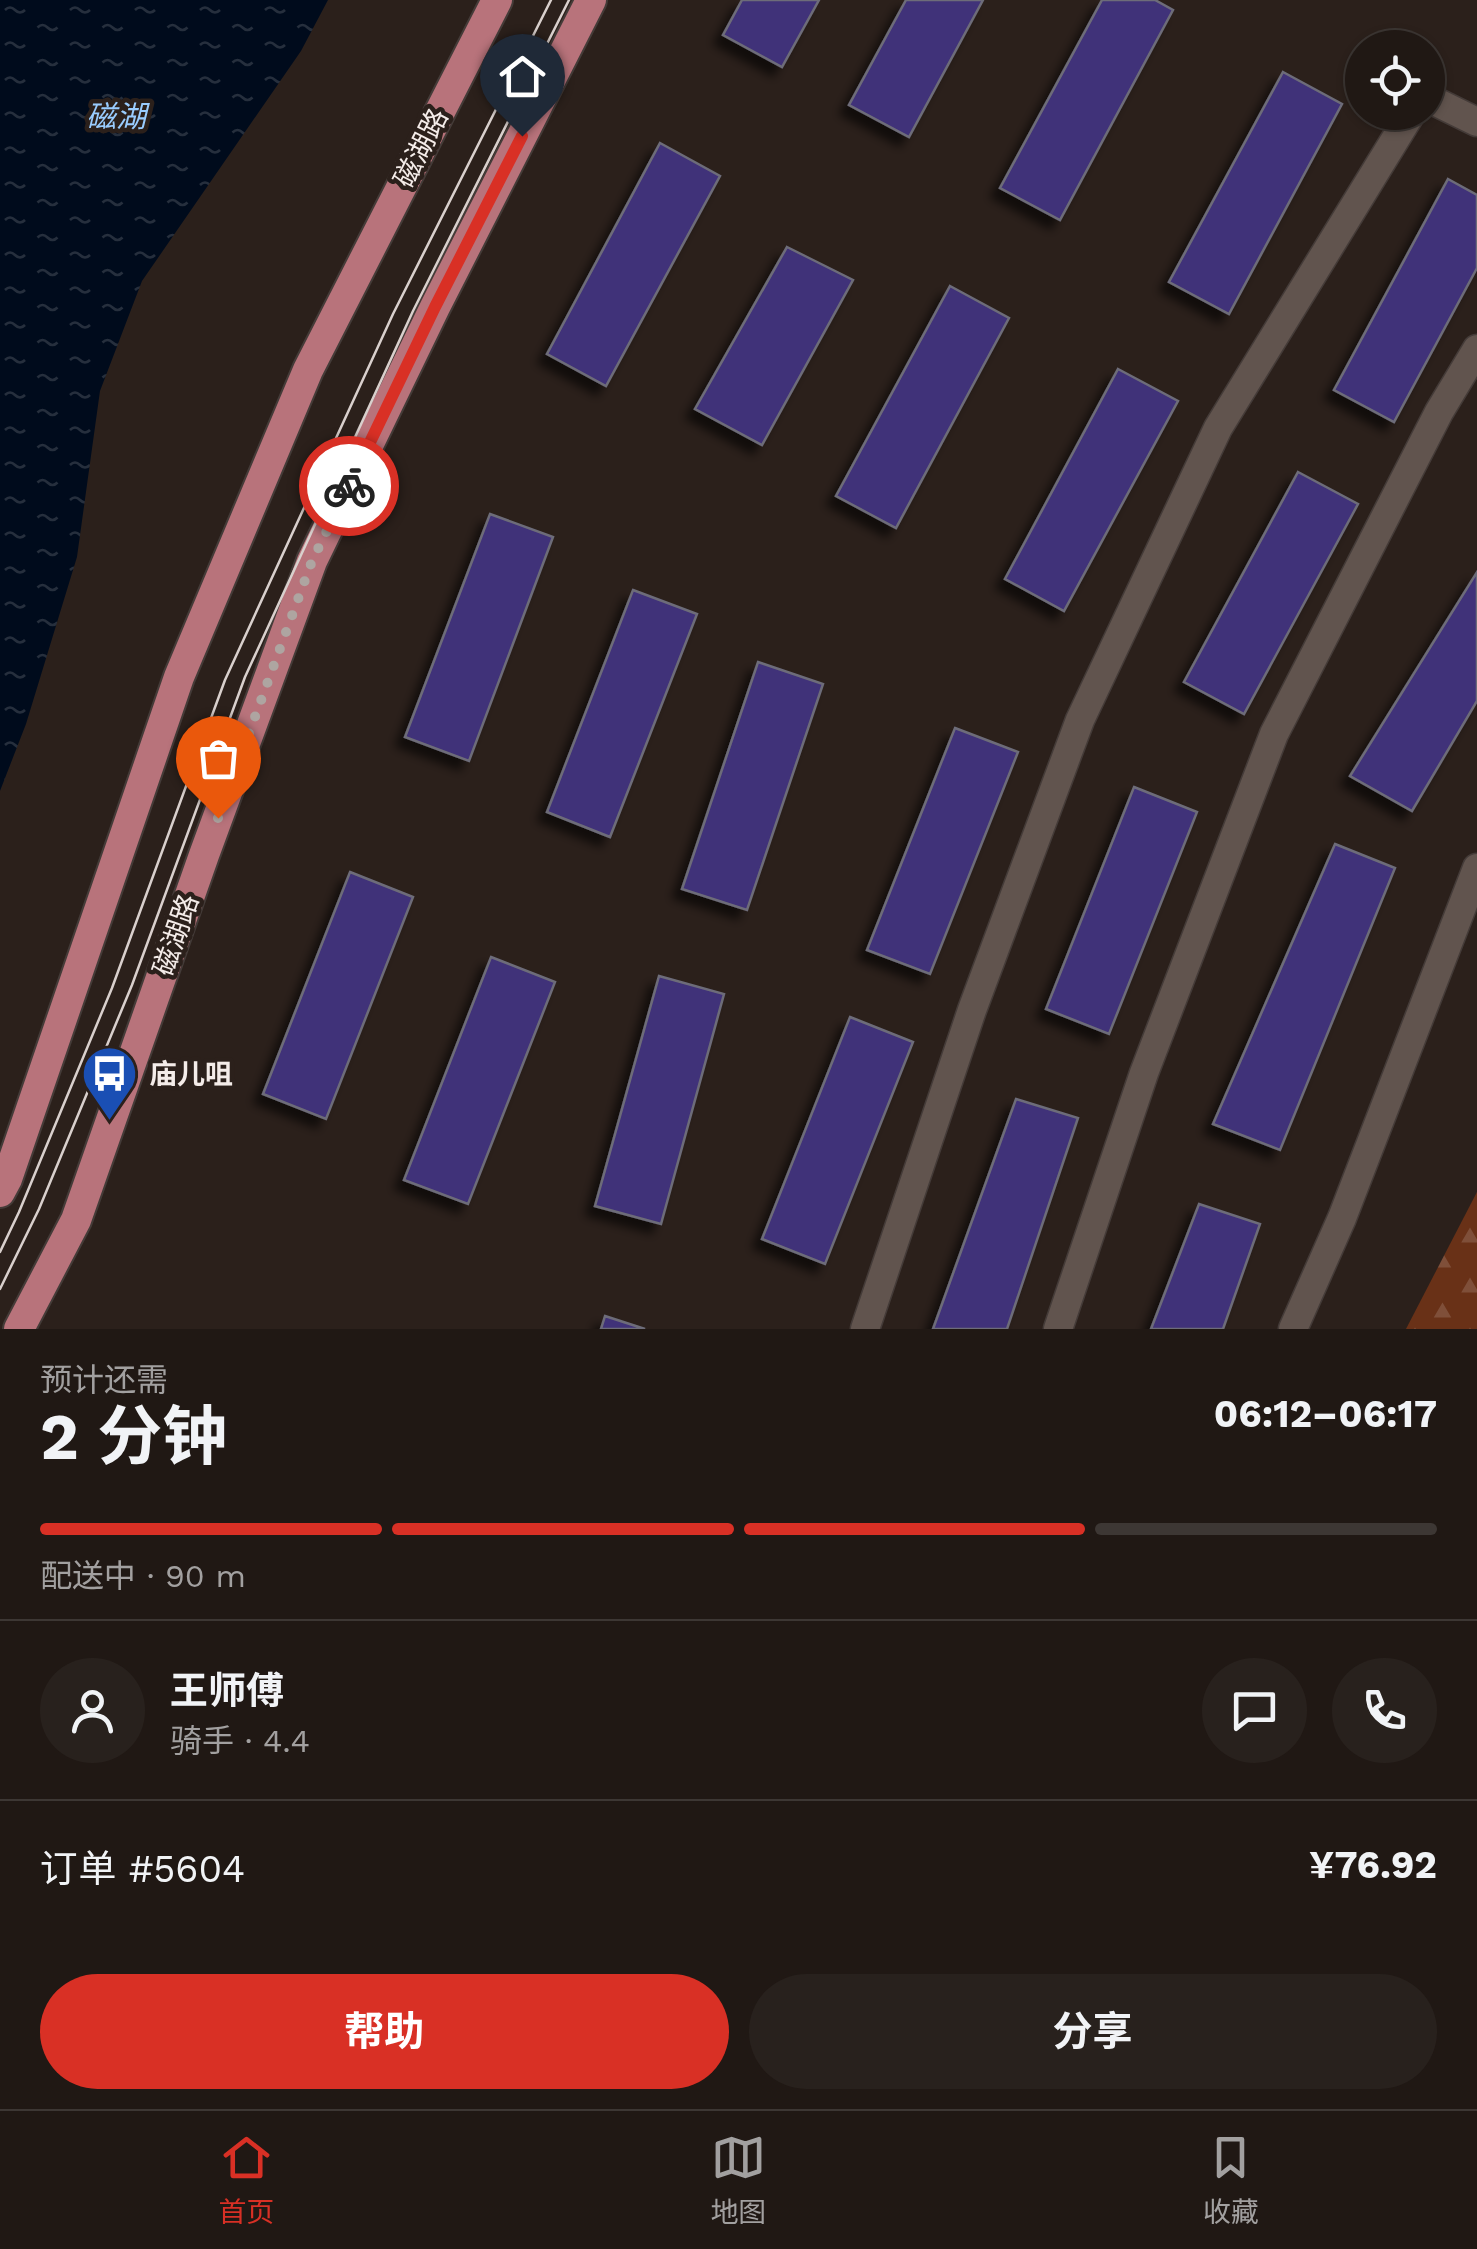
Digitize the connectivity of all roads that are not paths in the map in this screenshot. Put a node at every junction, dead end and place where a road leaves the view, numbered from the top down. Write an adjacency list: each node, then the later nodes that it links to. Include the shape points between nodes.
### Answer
1 (497, 0): 8 (main road, 磁湖路, via 308,370 179,678)
2 (591, 0): 9 (main road, 磁湖路, via 312,561 76,1220)
3 (1445, 106): 4 (street)
4 (1477, 122)
5 (1401, 130): 10 (street, via 1218,428 1080,720 972,1010)
6 (1477, 349): 11 (street, via 1274,734 1144,1074)
7 (1477, 868): 12 (street, via 1342,1218)
8 (0, 1192)
9 (19, 1329)
10 (865, 1329)
11 (1058, 1329)
12 (1292, 1329)

